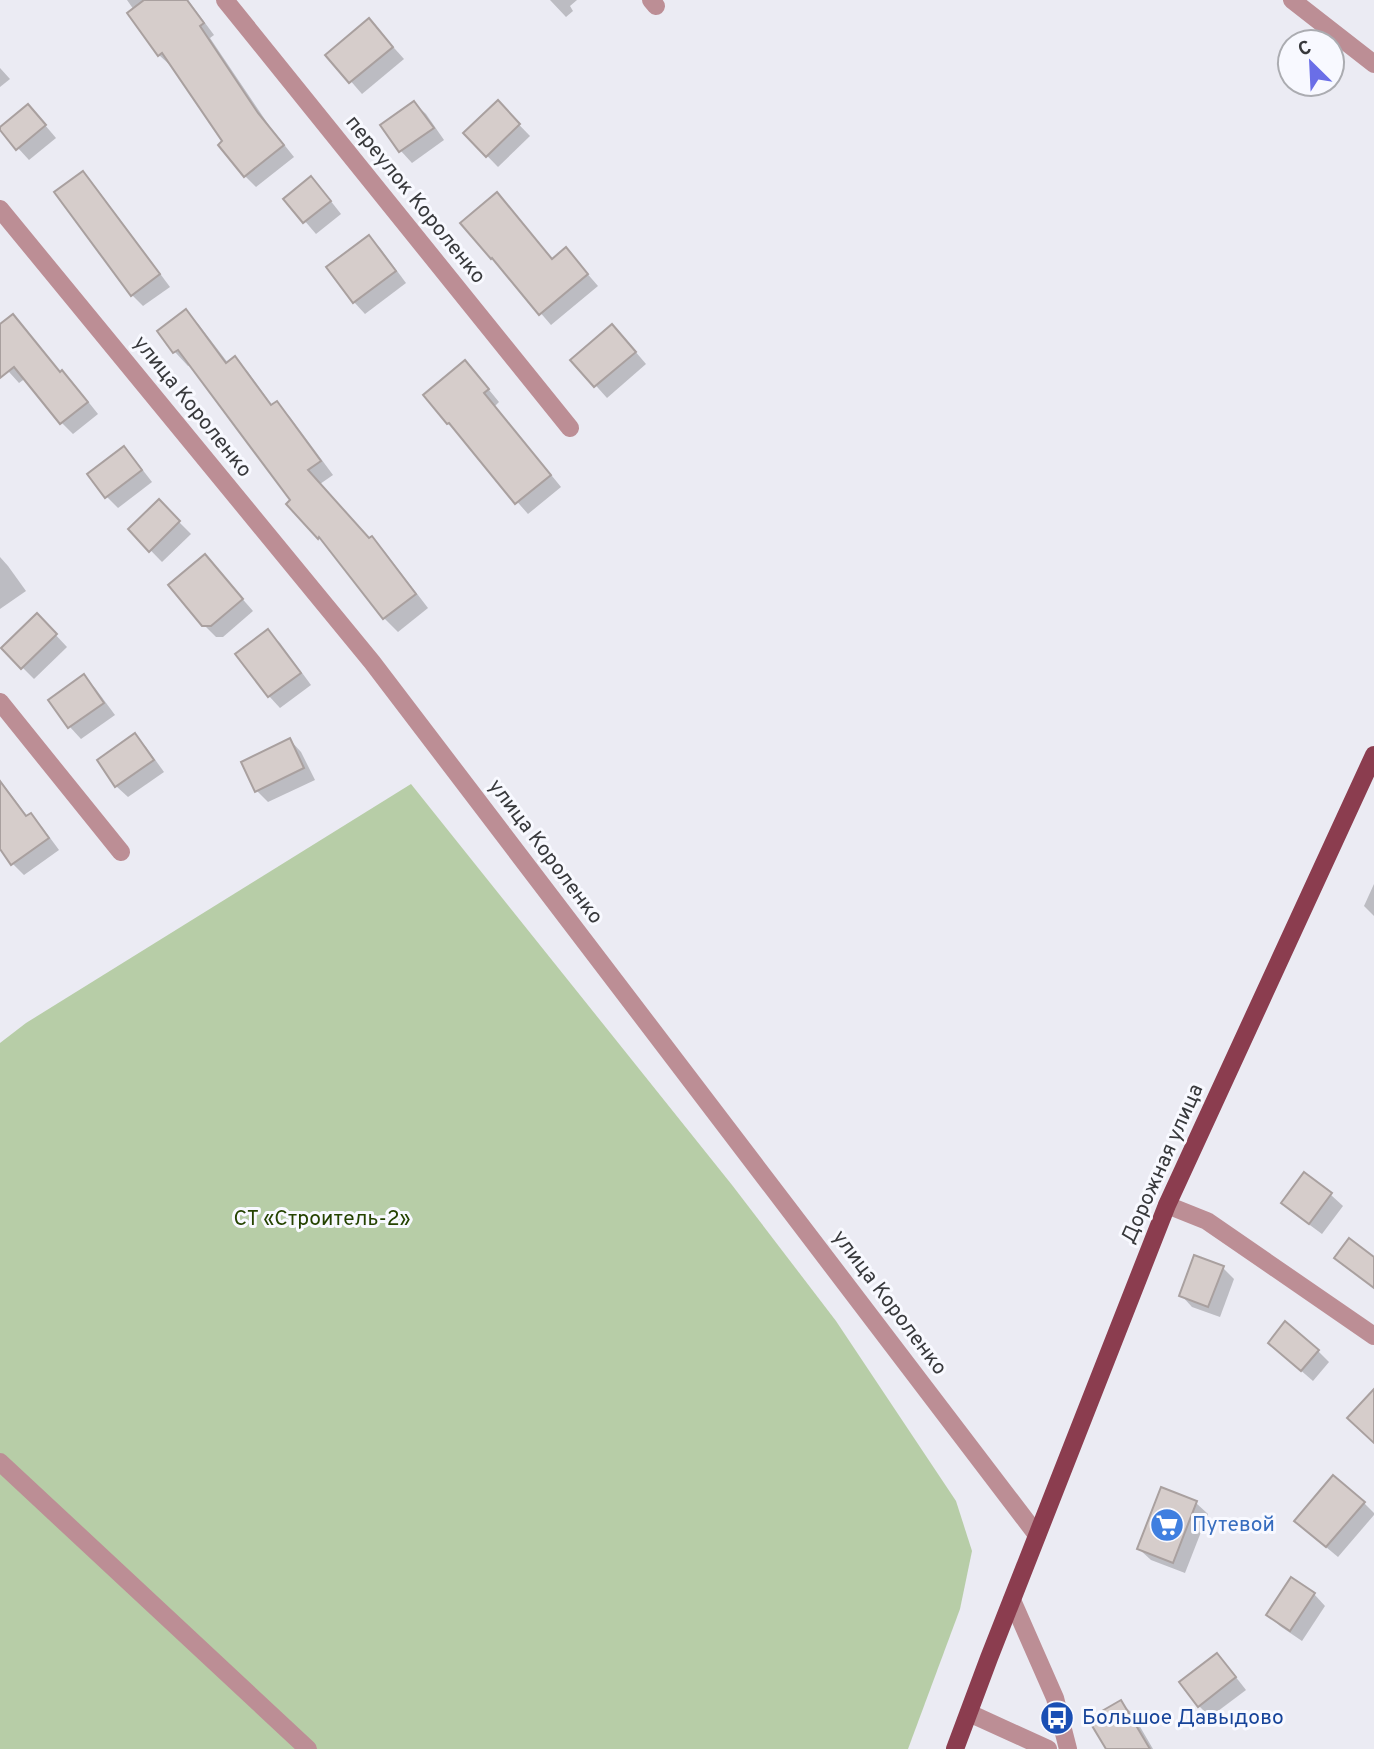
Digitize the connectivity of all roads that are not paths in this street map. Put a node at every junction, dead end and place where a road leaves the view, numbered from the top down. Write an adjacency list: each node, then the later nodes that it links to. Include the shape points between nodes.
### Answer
1 (225, 0): 5 (street, переулок Короленко)
2 (1292, 0): 3 (street)
3 (1374, 64)
4 (0, 209): 12 (street, улица Короленко, via 372,662)
5 (570, 428)
6 (0, 702): 8 (street)
7 (1373, 759): 9 (main road, Дорожная улица)
8 (121, 852)
9 (1167, 1205): 10 (street, via 1208,1221); 12 (main road, Дорожная улица)
10 (1374, 1336)
11 (0, 1462): 15 (street)
12 (1037, 1535): 13 (main road, Дорожная улица)
13 (1012, 1600): 14 (main road, Дорожная улица); 18 (street, via 1055,1698)
14 (969, 1713): 16 (main road, Дорожная улица); 17 (street)
15 (308, 1749)
16 (955, 1749)
17 (1048, 1749)
18 (1068, 1749)

